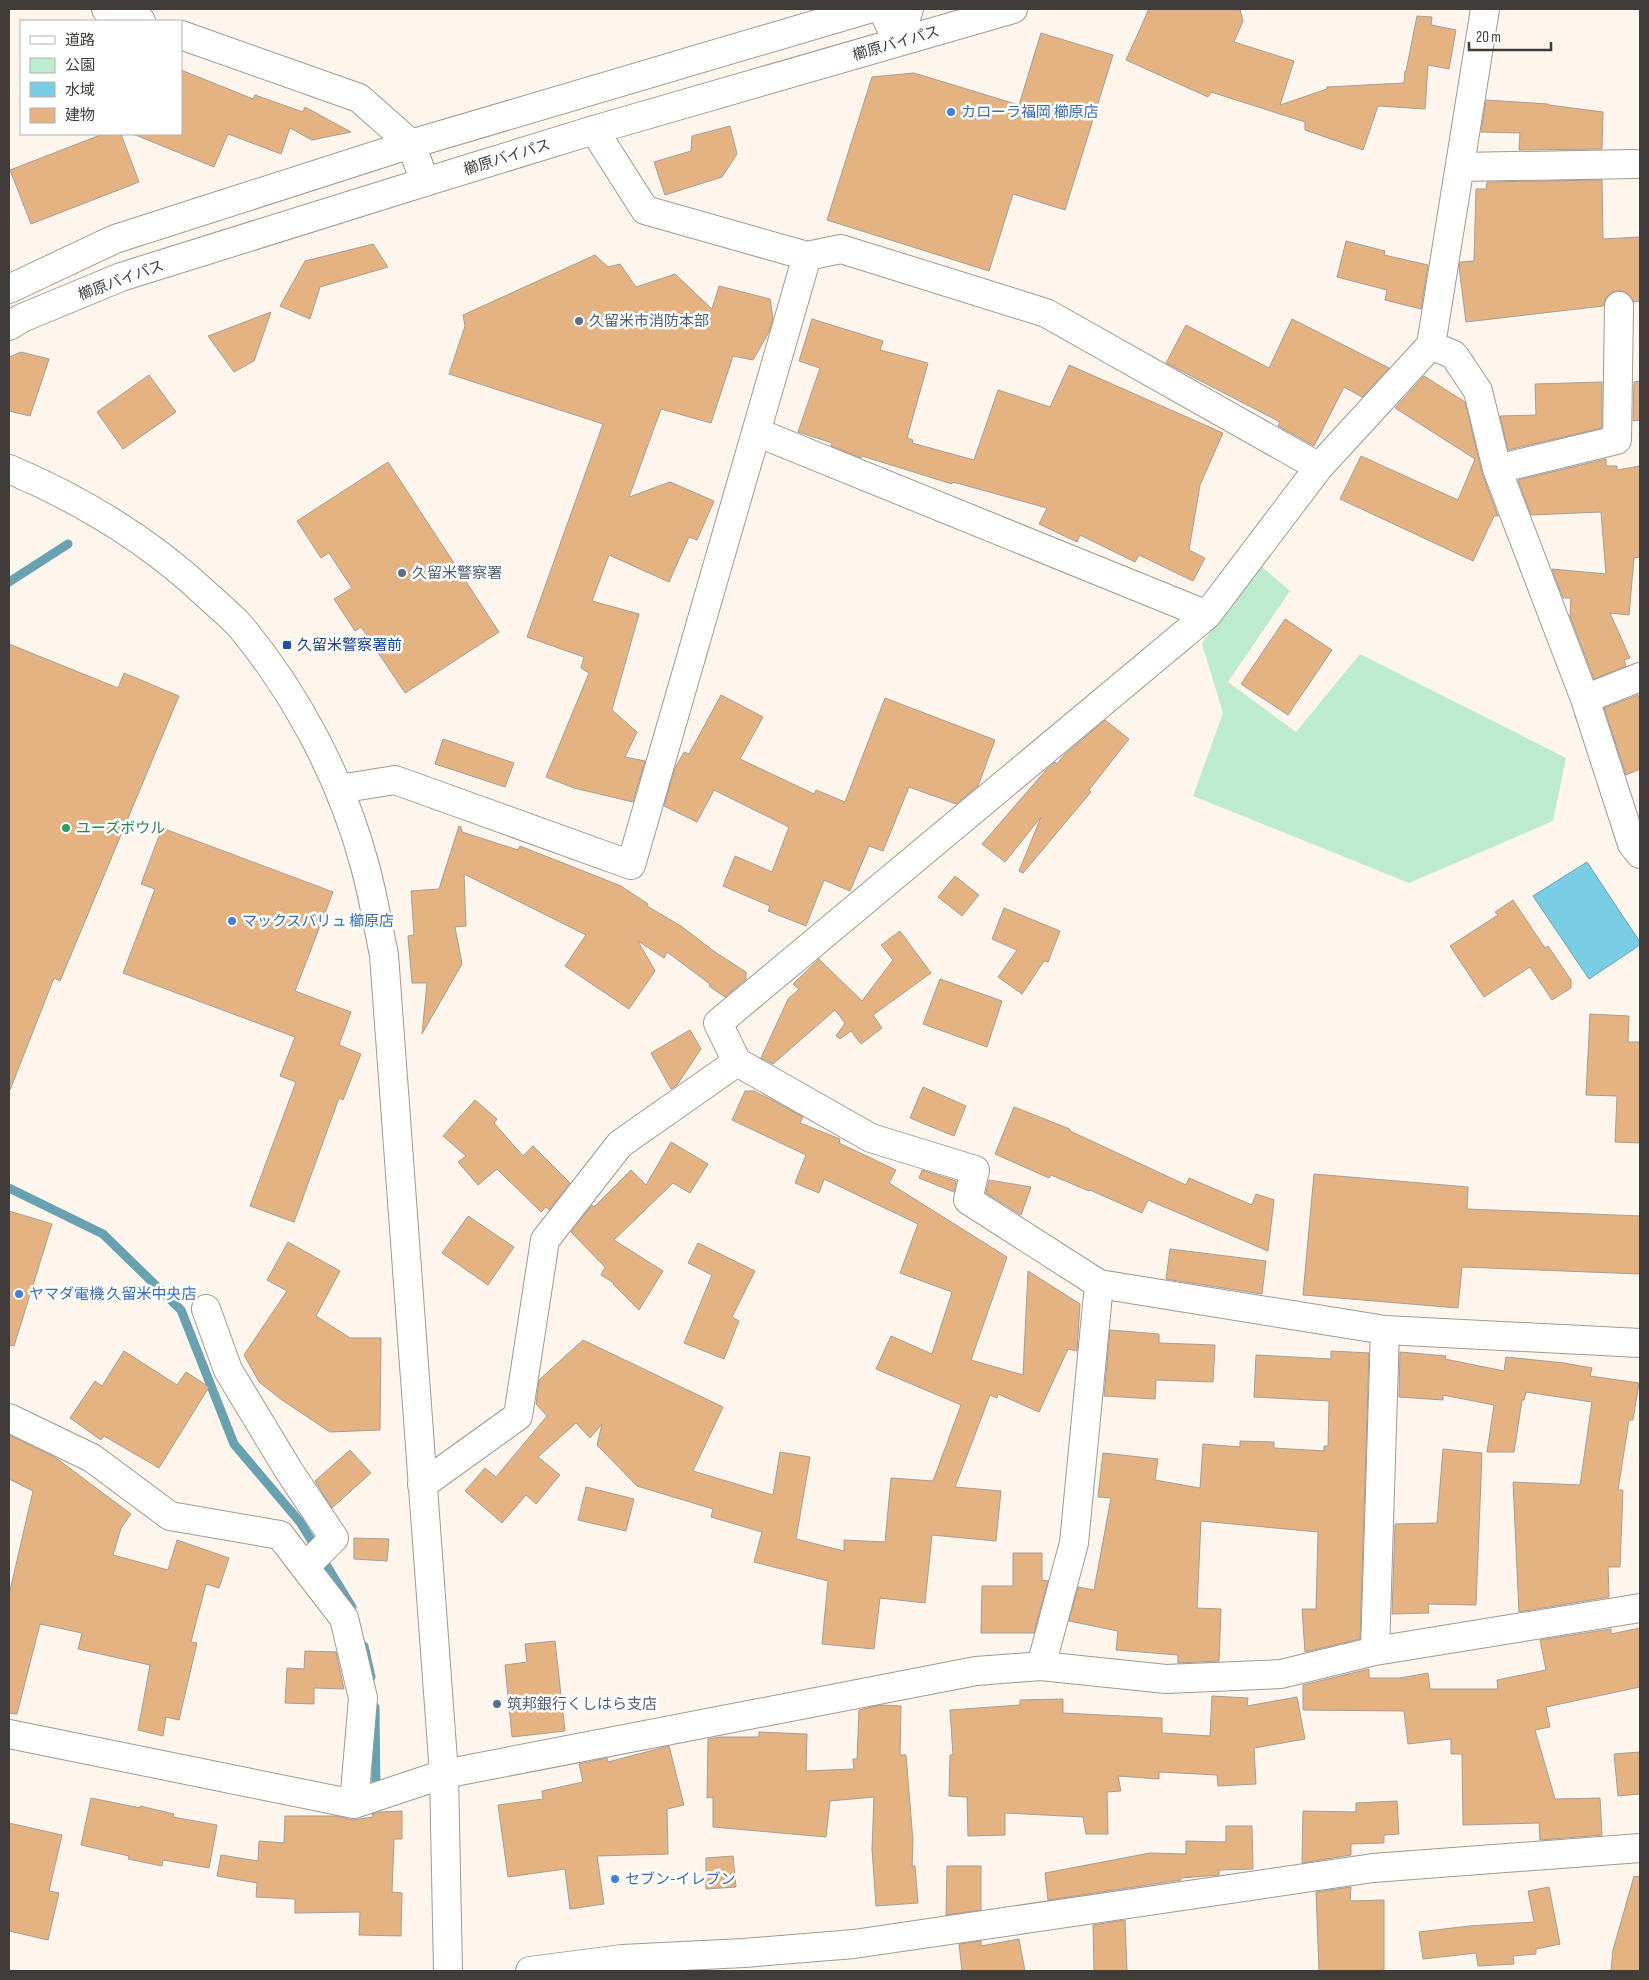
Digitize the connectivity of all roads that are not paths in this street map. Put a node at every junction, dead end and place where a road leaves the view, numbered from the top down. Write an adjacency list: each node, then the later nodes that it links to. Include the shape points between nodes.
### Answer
1 (106, 9): 7 (street)
2 (868, 9): 11 (street)
3 (882, 9): 9 (street)
4 (909, 9): 9 (street)
5 (1013, 9): 9 (street, 櫛原バイパス)
6 (1485, 9): 13 (street)
7 (138, 20)
8 (182, 35): 11 (street, via 359,98)
9 (898, 42): 10 (street, 櫛原バイパス)
10 (594, 130): 14 (street, 櫛原バイパス); 15 (street, via 645,210)
11 (410, 144): 14 (street); 16 (street, via 116,239)
12 (1636, 164): 13 (street)
13 (1460, 167): 19 (street)
14 (425, 182): 18 (street, 櫛原バイパス, via 121,277)
15 (807, 256): 20 (street); 22 (street, via 841,249 1046,313)
16 (9, 289)
17 (1619, 306): 23 (street, via 1617,440)
18 (9, 326)
19 (1431, 345): 22 (street); 23 (street, via 1454,355 1478,391)
20 (756, 432): 24 (street); 27 (street, via 631,866 395,780)
21 (9, 468): 27 (street, via 62,492 130,532 183,572 240,626 293,698)
22 (1319, 468): 24 (street)
23 (1497, 469): 26 (street)
24 (1208, 615): 29 (street, via 718,1023)
25 (1640, 677): 26 (street)
26 (1584, 699): 28 (street, via 1632,844)
27 (339, 789): 35 (street, via 365,866 384,955)
28 (1640, 854)
29 (737, 1062): 30 (street, via 871,1138 975,1170 968,1200); 35 (street, via 620,1144 545,1240 518,1416)
30 (1099, 1284): 32 (street); 39 (street, via 1074,1543)
31 (206, 1309): 36 (street, via 228,1370 334,1538)
32 (1385, 1330): 33 (street); 38 (street)
33 (1640, 1343)
34 (9, 1418): 36 (street, via 92,1458 170,1516 280,1535)
35 (422, 1484): 41 (street)
36 (305, 1567): 42 (street, via 344,1618 363,1698)
37 (1640, 1608): 38 (street)
38 (1375, 1651): 39 (street, via 1281,1674 1166,1679)
39 (1041, 1666): 41 (street, via 976,1671)
40 (9, 1734): 42 (street)
41 (444, 1774): 42 (street); 45 (street)
42 (354, 1804)
43 (1640, 1848): 44 (street, via 1373,1868 854,1944)
44 (622, 1965): 46 (street)
45 (448, 1971)
46 (530, 1971)

